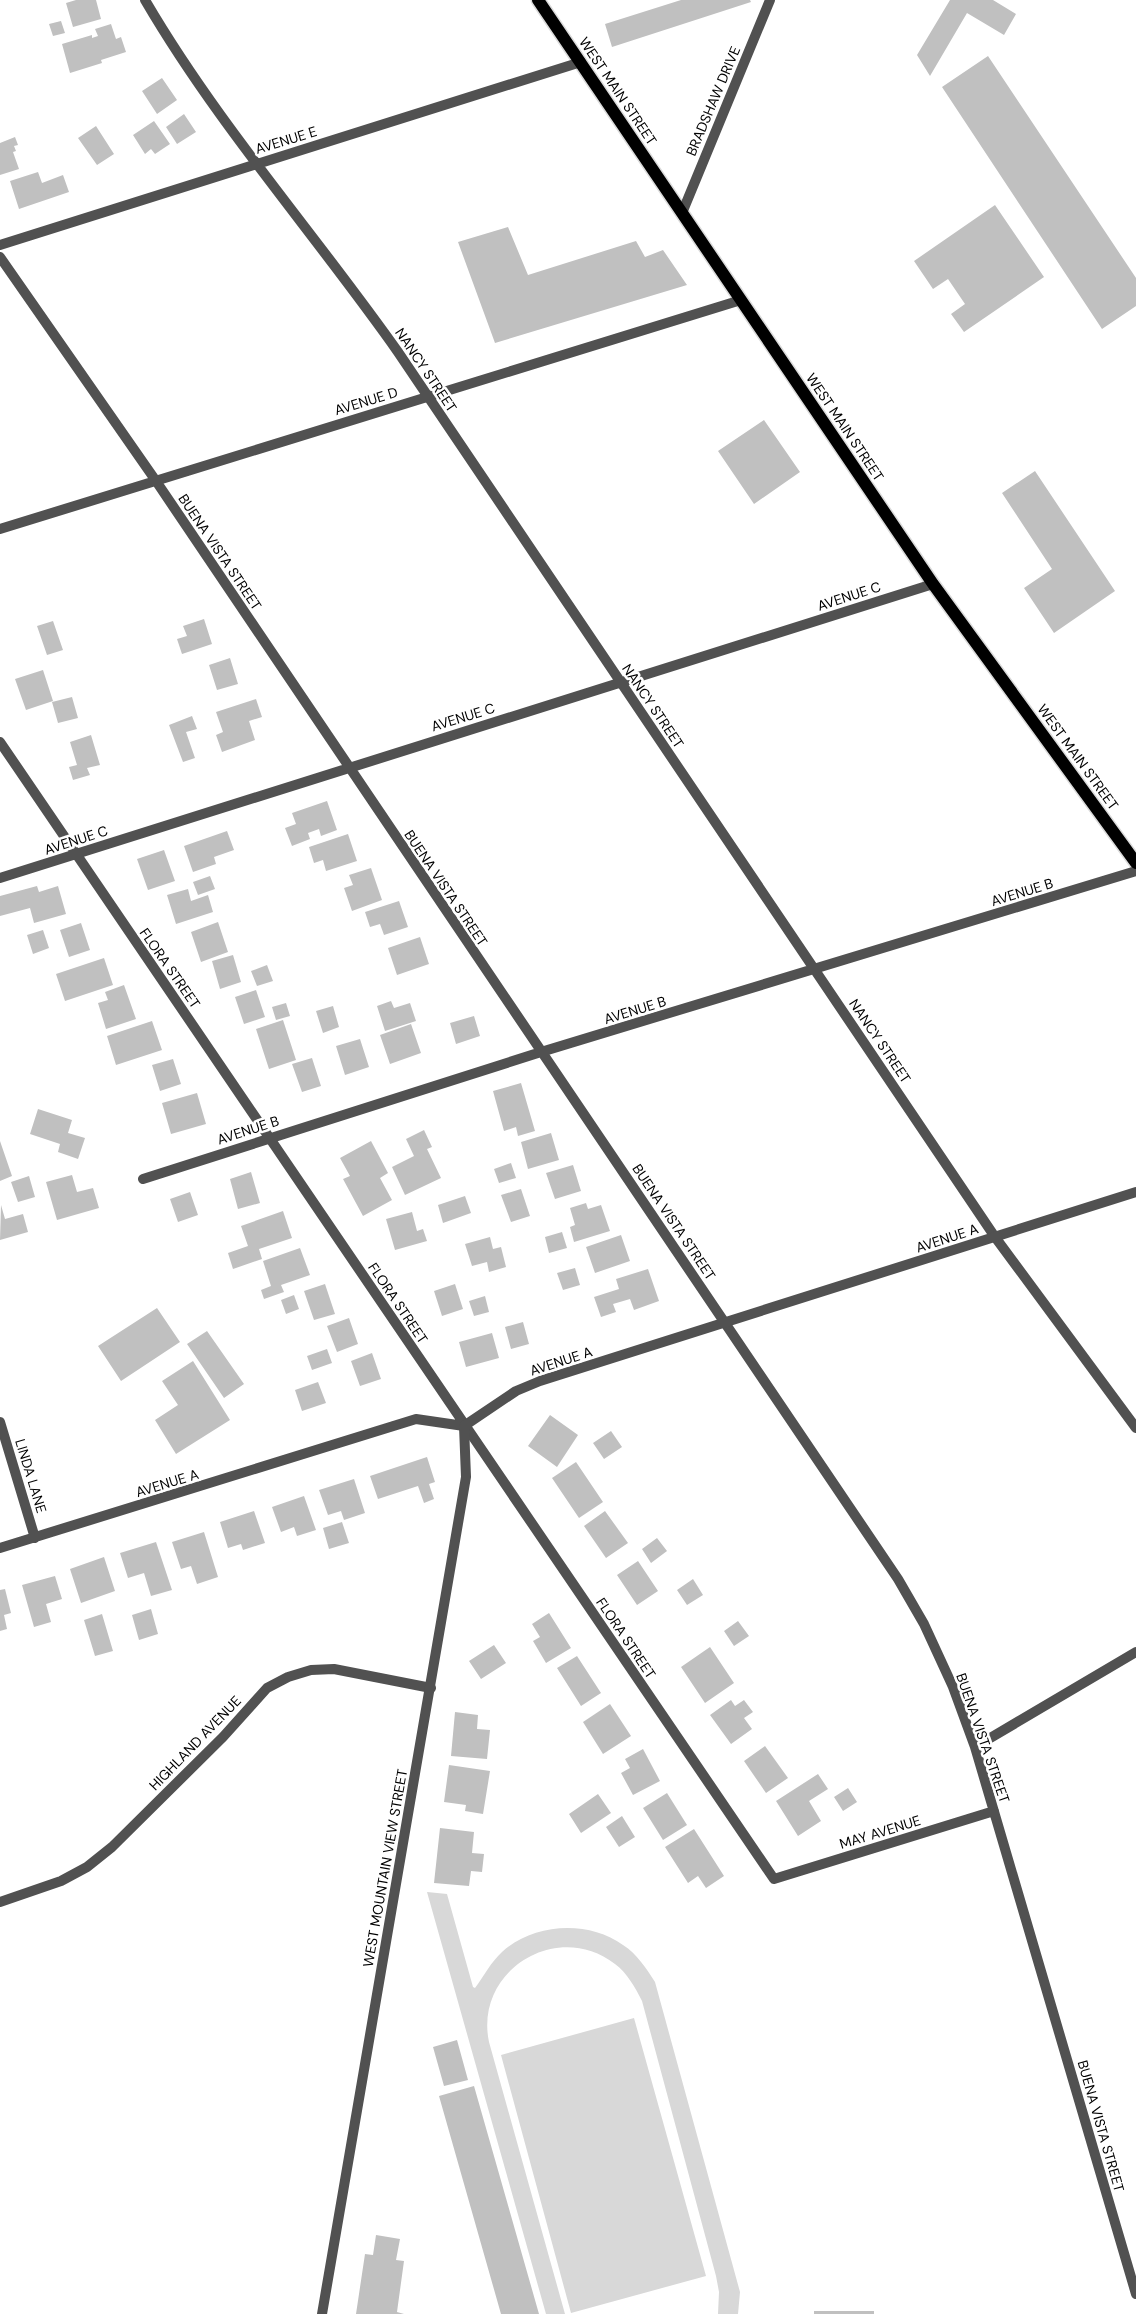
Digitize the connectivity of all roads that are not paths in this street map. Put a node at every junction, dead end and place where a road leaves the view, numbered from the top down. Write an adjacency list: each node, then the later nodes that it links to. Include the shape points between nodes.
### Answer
1 (145, 0): 5 (street, NANCY STREET)
2 (538, 0): 4 (main road, WEST MAIN STREET)
3 (770, 0): 6 (street, BRADSHAW DRIVE)
4 (580, 62): 5 (street, AVENUE E); 6 (main road, WEST MAIN STREET)
5 (255, 164): 7 (street, AVENUE E); 10 (street, NANCY STREET, via 354,290)
6 (682, 213): 9 (main road, WEST MAIN STREET)
7 (0, 245)
8 (0, 258): 11 (street, BUENA VISTA STREET)
9 (741, 300): 10 (street, AVENUE D); 13 (main road, WEST MAIN STREET)
10 (426, 397): 11 (street, AVENUE D); 14 (street, NANCY STREET)
11 (156, 481): 12 (street, AVENUE D); 16 (street, BUENA VISTA STREET)
12 (0, 529)
13 (934, 584): 14 (street, AVENUE C); 18 (main road, WEST MAIN STREET)
14 (621, 683): 16 (street, AVENUE C); 21 (street, NANCY STREET)
15 (0, 742): 17 (street, FLORA STREET)
16 (348, 767): 17 (street, AVENUE C); 22 (street, BUENA VISTA STREET)
17 (75, 855): 20 (street, AVENUE C); 23 (street, FLORA STREET)
18 (1136, 864)
19 (1136, 871): 21 (street, AVENUE B)
20 (0, 878)
21 (815, 970): 22 (street, AVENUE B); 26 (street, NANCY STREET)
22 (541, 1052): 23 (street, AVENUE B); 27 (street, BUENA VISTA STREET)
23 (270, 1138): 24 (street, AVENUE B); 29 (street, FLORA STREET)
24 (143, 1179)
25 (1136, 1192): 26 (street, AVENUE A)
26 (995, 1237): 27 (street, AVENUE A); 30 (street, NANCY STREET)
27 (726, 1323): 29 (street, AVENUE A, via 540,1381 516,1391); 35 (street, BUENA VISTA STREET, via 898,1579 924,1624)
28 (0, 1422): 31 (street, LINDA LANE)
29 (464, 1426): 31 (street, AVENUE A, via 416,1419); 34 (street, WEST MOUNTAIN VIEW STREET, via 466,1477); 37 (street, FLORA STREET)
30 (1136, 1428)
31 (36, 1538): 32 (street, AVENUE A)
32 (0, 1548)
33 (1136, 1652): 35 (street)
34 (430, 1688): 38 (street, HIGHLAND AVENUE, via 334,1669 310,1670 288,1677 267,1688 223,1737 112,1847 61,1881); 40 (street, WEST MOUNTAIN VIEW STREET)
35 (975, 1747): 36 (street, BUENA VISTA STREET)
36 (994, 1811): 37 (street, MAY AVENUE); 39 (street, BUENA VISTA STREET)
37 (774, 1879)
38 (0, 1902)
39 (1136, 2294)
40 (322, 2314)

